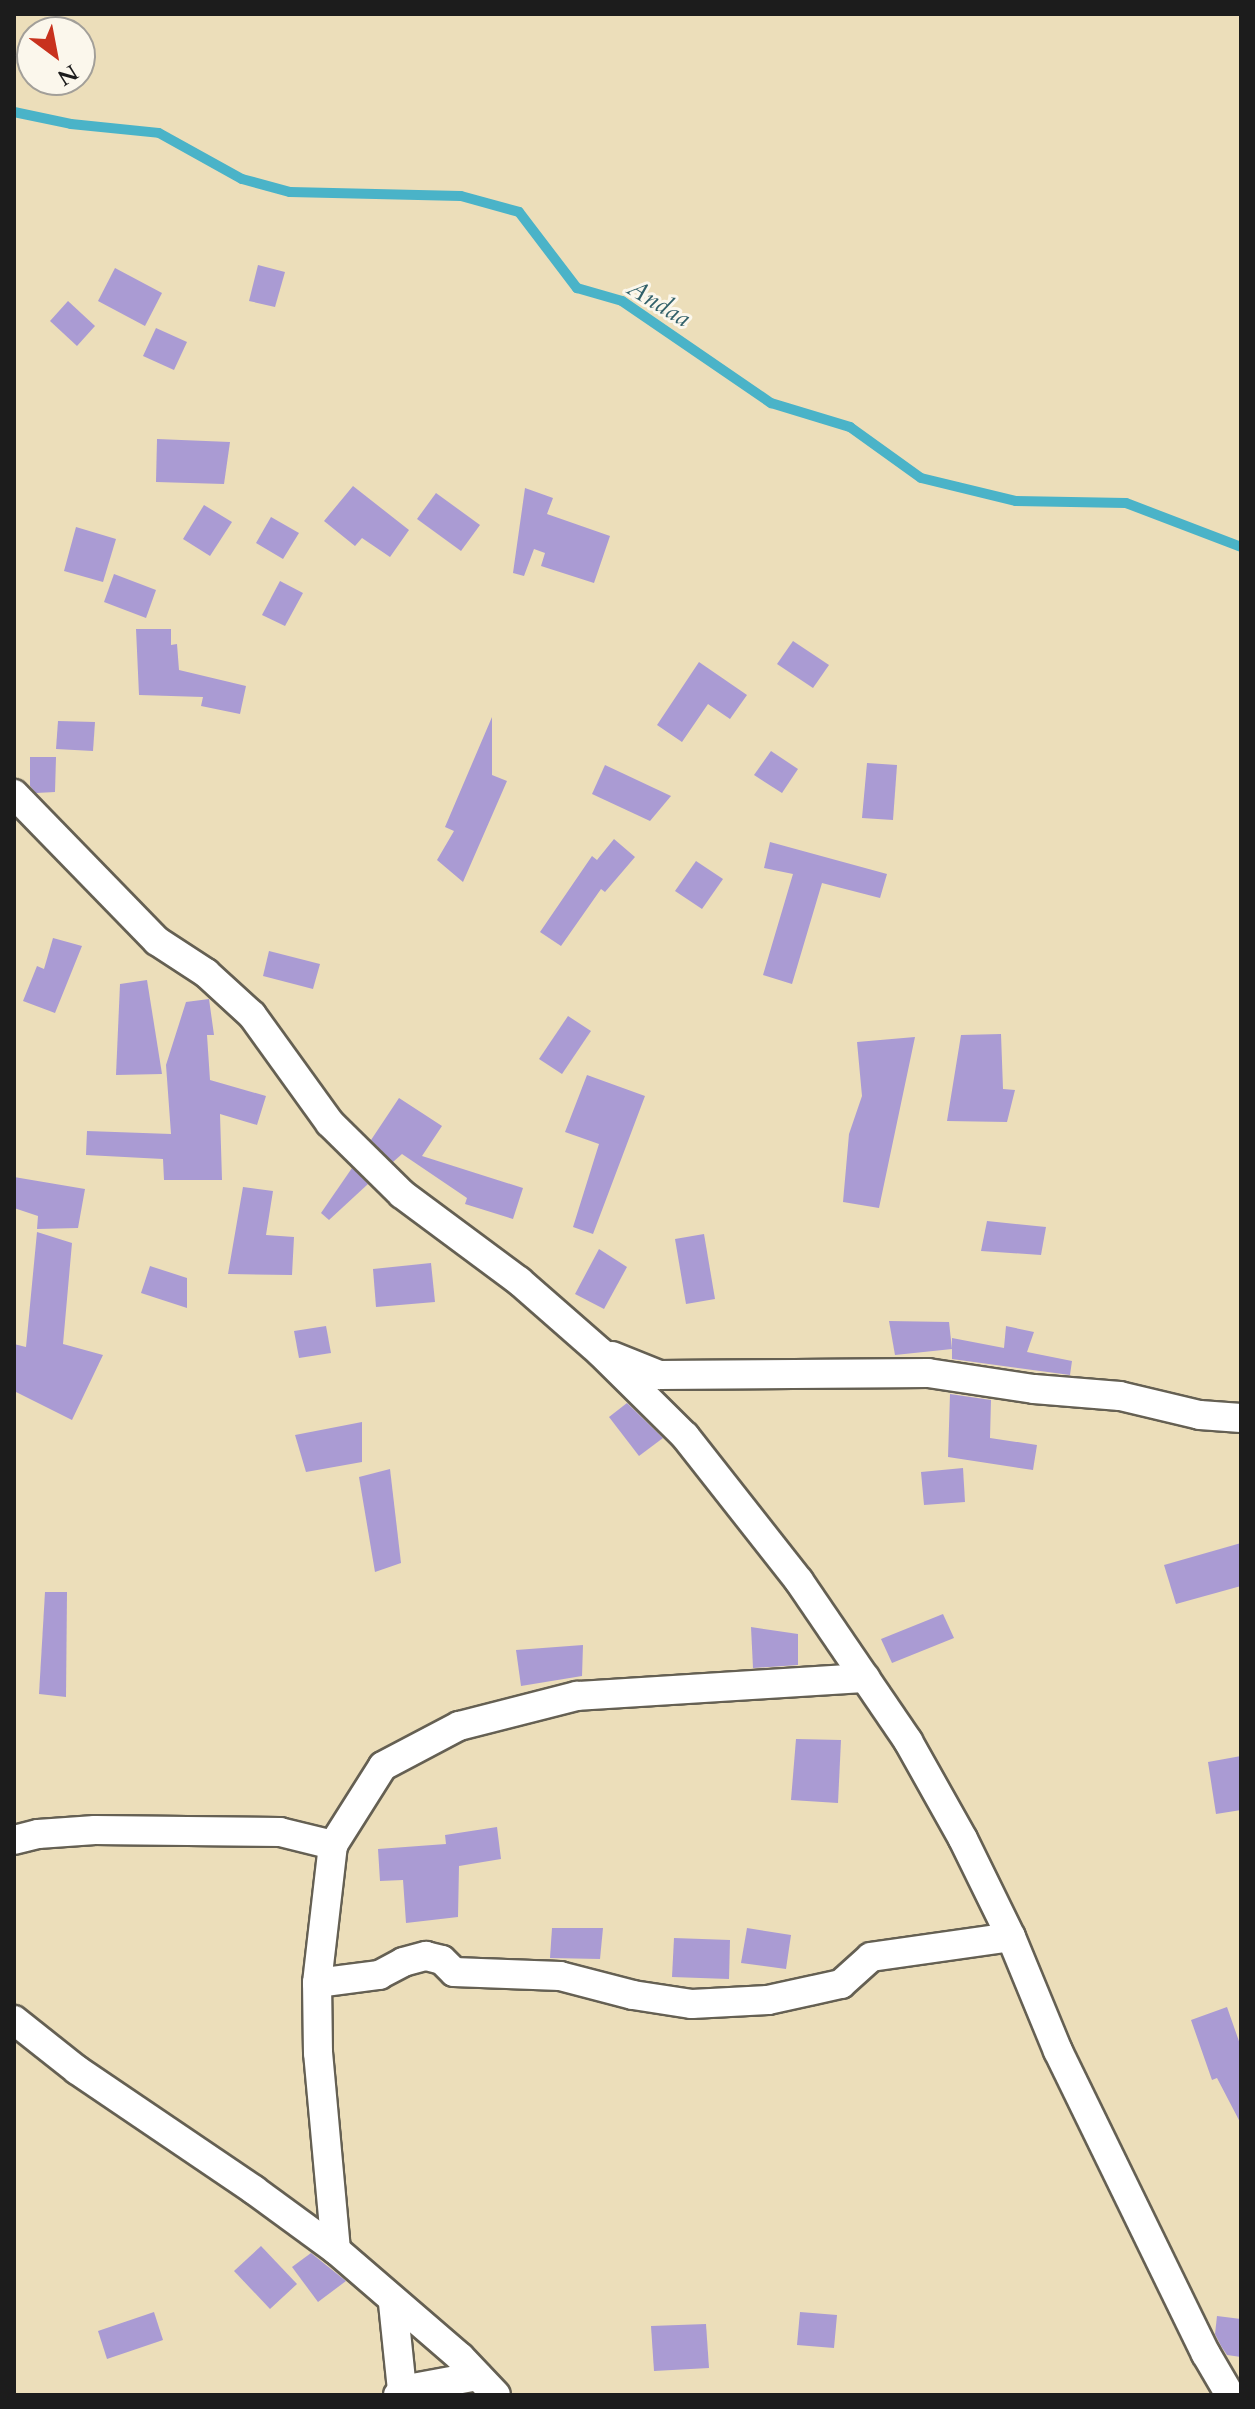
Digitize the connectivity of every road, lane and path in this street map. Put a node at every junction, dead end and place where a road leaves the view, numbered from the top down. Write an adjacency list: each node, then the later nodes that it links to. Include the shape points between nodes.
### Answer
1 (14, 794): 2 (street, via 157,941 206,973 252,1015 330,1123 402,1194 519,1281)
2 (600, 1352): 3 (street, via 659,1375 928,1373 1120,1396 1200,1415); 4 (street, via 685,1436 799,1581)
3 (1241, 1418)
4 (865, 1678): 6 (street, via 577,1696 459,1726 383,1766); 7 (street, via 908,1741)
5 (14, 1840): 6 (street, via 95,1830 280,1832)
6 (333, 1845): 8 (street)
7 (1011, 1937): 8 (street, via 871,1957 841,1984 768,2000 692,2004 560,1976 454,1972 442,1960 426,1956 379,1975); 14 (street, via 1058,2051)
8 (317, 1983): 10 (street)
9 (14, 2020): 10 (street, via 77,2070)
10 (336, 2250): 11 (street)
11 (393, 2303): 12 (street); 13 (street)
12 (487, 2386): 13 (street)
13 (400, 2392)
14 (1230, 2395)

